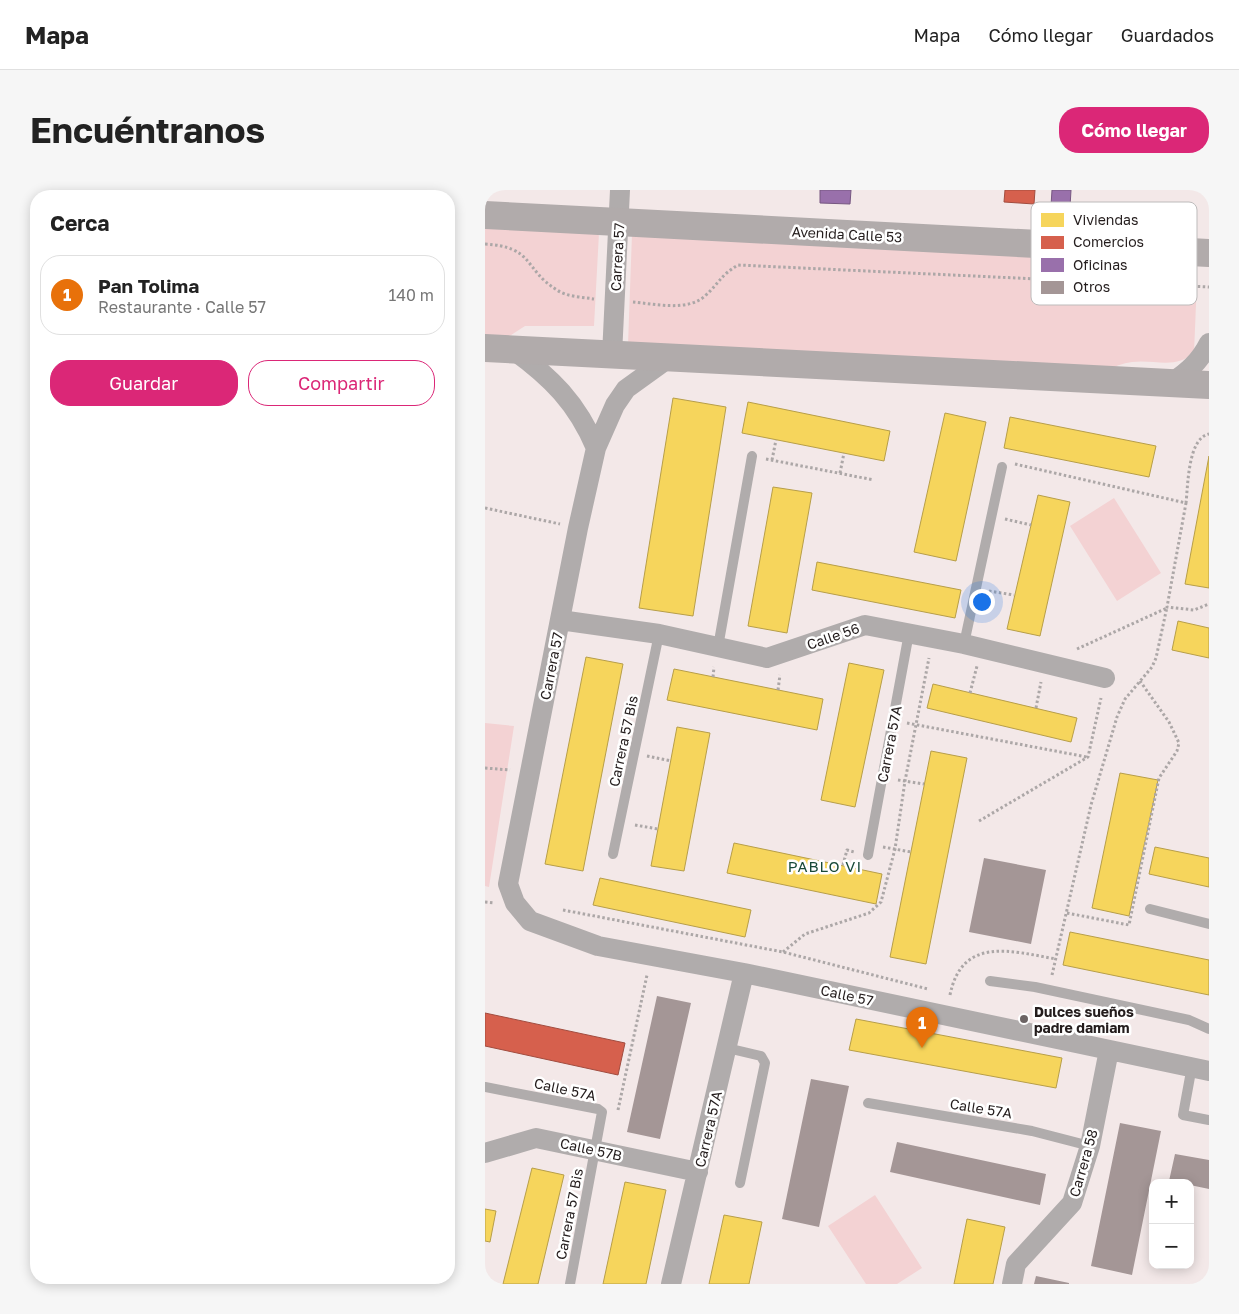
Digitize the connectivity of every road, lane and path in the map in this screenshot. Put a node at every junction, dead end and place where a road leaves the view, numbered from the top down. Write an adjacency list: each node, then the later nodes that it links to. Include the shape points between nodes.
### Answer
1 (620, 190): 3 (street, Carrera 57)
2 (485, 215): 3 (main road, Avenida Calle 53)
3 (618, 222): 5 (main road, Avenida Calle 53); 7 (street, Carrera 57)
4 (485, 244): 7 (path, via 517,250 558,291)
5 (1031, 244)
6 (1031, 279): 7 (path, via 738,265 723,274 705,296 691,304)
7 (615, 301): 11 (street, Carrera 57)
8 (1209, 343): 13 (street, via 1190,370)
9 (485, 348): 10 (main road)
10 (512, 349): 11 (main road); 17 (street, via 536,366 570,401 585,421)
11 (612, 355): 12 (main road)
12 (669, 358): 13 (main road); 17 (street, Carrera 57, via 626,388)
13 (1171, 383): 14 (main road)
14 (1209, 385)
15 (1209, 434): 24 (path, via 1193,448)
16 (776, 440): 20 (path)
17 (596, 448): 28 (street, Carrera 57)
18 (845, 453): 22 (path)
19 (752, 456): 20 (path); 37 (lane)
20 (772, 460): 22 (path)
21 (1002, 467): 24 (path, via 1002,461); 26 (lane)
22 (840, 473): 23 (path)
23 (874, 480)
24 (1186, 503): 32 (path)
25 (485, 508): 28 (path)
26 (992, 515): 27 (path); 29 (lane)
27 (1031, 525)
28 (578, 528): 33 (street, Carrera 57)
29 (976, 588): 30 (path); 36 (lane)
30 (1014, 596)
31 (1209, 604): 32 (path, via 1194,610)
32 (1167, 608): 38 (path); 40 (path, via 1156,658)
33 (560, 620): 35 (street, Calle 56); 48 (street, Carrera 57)
34 (909, 633): 36 (street, Calle 56); 37 (street, Calle 56, via 865,625 767,658); 43 (lane, Carrera 57A)
35 (659, 634): 37 (street, Calle 56); 44 (lane, Carrera 57 Bis)
36 (973, 646): 38 (street, Calle 56); 41 (path)
37 (718, 647)
38 (1045, 664): 39 (street, Calle 56); 42 (path)
39 (1105, 678): 45 (path)
40 (1140, 682): 61 (path, via 1119,711 1091,805); 61 (path, via 1169,722 1179,743 1159,778 1129,925)
41 (971, 693)
42 (1036, 708)
43 (893, 720): 45 (path); 49 (lane, Carrera 57A)
44 (634, 754): 46 (path); 52 (lane, Carrera 57 Bis)
45 (1088, 757): 51 (path)
46 (671, 761)
47 (485, 768): 48 (path)
48 (530, 772): 58 (street, Carrera 57)
49 (882, 777): 50 (path); 54 (lane, Carrera 57A)
50 (924, 784)
51 (979, 821)
52 (619, 823): 53 (path); 56 (lane, Carrera 57 Bis)
53 (658, 830)
54 (870, 844): 55 (path); 57 (lane, Carrera 57A)
55 (911, 852)
56 (613, 854)
57 (868, 855)
58 (508, 884): 63 (street, Calle 57, via 515,903 530,921 598,946)
59 (1150, 908): 62 (lane)
60 (561, 910): 67 (path, via 783,952)
61 (1067, 913): 64 (path)
62 (1209, 924)
63 (652, 954): 65 (street, Calle 57); 78 (path)
64 (1056, 959): 68 (path); 70 (path, via 1008,950 974,956 961,966)
65 (744, 973): 73 (street, Carrera 57A); 74 (street, Calle 57)
66 (990, 981): 68 (lane)
67 (931, 990)
68 (1048, 991): 72 (lane, via 1189,1020)
69 (941, 992): 70 (path)
70 (950, 994): 71 (path)
71 (958, 996)
72 (1209, 1029)
73 (727, 1048): 83 (street, Carrera 57A); 84 (lane, via 761,1056 765,1063)
74 (1109, 1050): 75 (street, Calle 57); 80 (street, Carrera 58)
75 (1201, 1068): 79 (lane, via 1183,1115)
76 (485, 1087): 81 (lane, Calle 57A, via 598,1109 602,1116)
77 (868, 1104): 80 (lane, Calle 57A, via 1033,1131)
78 (617, 1114)
79 (1209, 1120)
80 (1089, 1146): 87 (street, Carrera 58, via 1072,1203 1016,1264)
81 (595, 1149): 82 (street, Calle 57B, via 536,1138); 83 (street, Calle 57B); 85 (lane, Carrera 57 Bis)
82 (485, 1153)
83 (698, 1172): 86 (street, Carrera 57A)
84 (740, 1183)
85 (570, 1284)
86 (671, 1284)
87 (1012, 1284)

